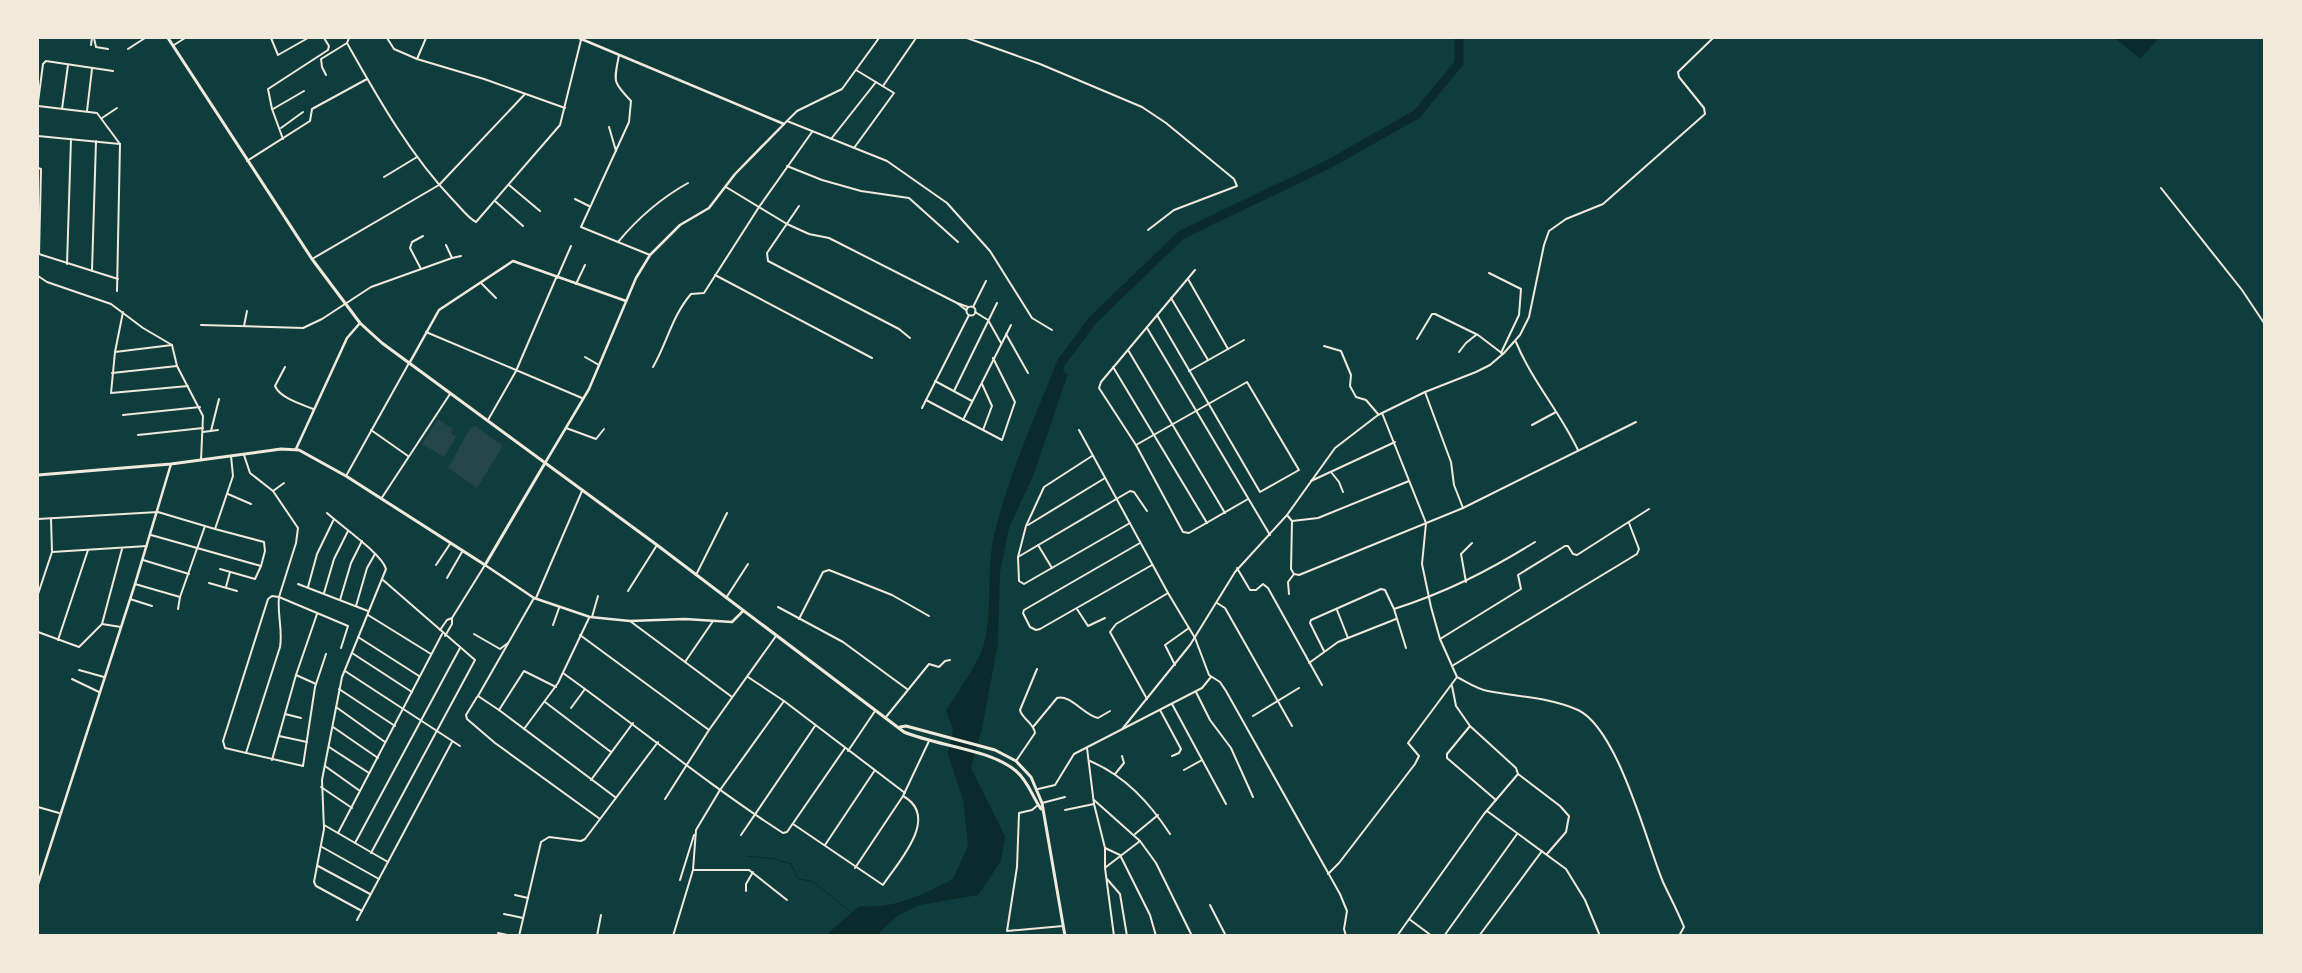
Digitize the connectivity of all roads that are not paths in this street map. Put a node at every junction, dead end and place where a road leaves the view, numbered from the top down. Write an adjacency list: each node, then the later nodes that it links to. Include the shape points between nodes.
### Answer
1 (93, 38): 17 (street); 19 (street, via 96,47)
2 (145, 38): 20 (street)
3 (168, 38): 18 (main road)
4 (185, 38): 18 (street)
5 (271, 38): 6 (street, via 278,55)
6 (308, 38)
7 (324, 38): 38 (street, via 328,50 268,88)
8 (350, 38): 16 (street)
9 (387, 38): 22 (street, via 394,50)
10 (426, 38): 22 (street)
11 (581, 38): 21 (street); 36 (street)
12 (879, 38): 25 (street)
13 (916, 38): 30 (street)
14 (967, 38): 75 (street, via 1040,64 1142,107 1234,179 1238,186 1174,210)
15 (1713, 38): 129 (street, via 1678,74 1704,108 1705,114 1603,204 1571,217 1549,231 1529,317)
16 (347, 43): 27 (street, via 321,60); 28 (street)
17 (91, 45)
18 (174, 45): 56 (main road)
19 (108, 49)
20 (128, 49)
21 (619, 54): 43 (street); 54 (street, via 616,85 631,104 629,122)
22 (417, 59): 32 (street)
23 (68, 64): 24 (street); 33 (street, via 44,62); 37 (street)
24 (92, 69): 26 (street); 39 (street)
25 (856, 70): 29 (street); 42 (street, via 842,89 796,111)
26 (113, 71)
27 (326, 75)
28 (367, 79): 49 (street, via 312,109 310,122); 55 (street)
29 (876, 82): 30 (street); 50 (street)
30 (883, 86): 53 (street, via 894,96)
31 (304, 91): 38 (street)
32 (525, 94): 36 (street); 61 (street)
33 (38, 102)
34 (38, 106): 37 (street)
35 (117, 108): 41 (street)
36 (565, 108): 62 (street, via 556,132)
37 (62, 109): 39 (street)
38 (272, 109): 45 (street)
39 (87, 111): 41 (street)
40 (303, 112): 45 (street)
41 (102, 118): 52 (street)
42 (786, 121): 43 (street); 46 (street)
43 (784, 124): 63 (street)
44 (609, 126): 54 (street)
45 (281, 128): 49 (street)
46 (812, 132): 50 (street); 57 (street)
47 (38, 136): 48 (street)
48 (71, 139): 51 (street); 86 (street)
49 (283, 139): 56 (street)
50 (831, 139): 53 (street)
51 (96, 141): 52 (street); 90 (street)
52 (120, 144): 95 (street)
53 (854, 148): 122 (street, via 893,165 947,202 994,256 1032,318)
54 (616, 151): 68 (street)
55 (417, 157): 59 (street); 61 (street)
56 (247, 161): 85 (main road)
57 (787, 166): 70 (street); 78 (street, via 856,189 908,198)
58 (38, 168): 64 (street)
59 (384, 177)
60 (688, 183): 77 (street, via 641,216)
61 (439, 185): 67 (street, via 476,222); 85 (street)
62 (509, 185): 67 (street); 71 (street)
63 (726, 187): 70 (street); 82 (street, via 709,208 680,224)
64 (38, 188): 72 (street)
65 (2161, 188): 117 (street, via 2242,290)
66 (575, 199): 68 (street)
67 (495, 201): 74 (street)
68 (590, 206): 77 (street, via 580,227)
69 (799, 206): 73 (street)
70 (759, 207): 73 (street); 92 (street)
71 (540, 211)
72 (38, 218): 81 (street)
73 (787, 224): 106 (street, via 808,234 829,238); 126 (street, via 767,253 768,261 899,329)
74 (523, 226)
75 (1148, 230)
76 (423, 236): 88 (street, via 412,242 410,248)
77 (618, 242): 82 (street)
78 (958, 242)
79 (446, 245): 84 (street)
80 (571, 246): 94 (street)
81 (38, 247): 86 (street, via 40,256)
82 (650, 255): 103 (street)
83 (461, 256): 84 (street)
84 (452, 258): 88 (street)
85 (312, 259): 105 (main road)
86 (67, 264): 90 (street)
87 (585, 265): 99 (street)
88 (421, 269): 105 (street, via 371,287)
89 (1195, 270): 96 (street)
90 (92, 272): 95 (street)
91 (1489, 273): 137 (street, via 1521,289 1519,315)
92 (715, 275): 139 (street); 145 (street, via 704,293 691,294 687,299 673,320)
93 (38, 276): 110 (street)
94 (556, 278): 98 (street, via 513,261); 99 (street); 148 (street)
95 (118, 279): 100 (street)
96 (1188, 279): 102 (street); 133 (street)
97 (986, 282): 108 (street)
98 (481, 283): 101 (street); 123 (street, via 439,310)
99 (576, 284): 103 (street)
100 (118, 291)
101 (496, 298)
102 (1171, 298): 114 (street); 141 (street)
103 (626, 301): 143 (street)
104 (997, 303): 115 (street)
105 (345, 304): 116 (main road); 120 (street, via 303,328)
106 (957, 304): 107 (street); 109 (street)
107 (968, 307): 108 (street); 109 (street)
108 (973, 307): 112 (street)
109 (966, 310): 113 (street)
110 (123, 312): 131 (street); 135 (street)
111 (247, 312): 120 (street)
112 (975, 312): 113 (street); 115 (street)
113 (969, 315): 152 (street)
114 (1157, 315): 121 (street); 149 (street)
115 (988, 320): 130 (street); 155 (street)
116 (360, 322): 142 (main road, via 382,343); 165 (street, via 348,338)
117 (2264, 323)
118 (202, 325): 120 (street)
119 (1011, 325): 124 (street)
120 (244, 326)
121 (1147, 328): 134 (street); 167 (street)
122 (1052, 330)
123 (426, 332): 142 (street); 148 (street)
124 (1006, 334): 130 (street); 151 (street)
125 (1477, 335): 127 (street, via 1433,314); 136 (street); 137 (street)
126 (910, 338)
127 (1417, 339)
128 (1244, 340): 133 (street)
129 (1515, 341): 137 (street); 166 (street, via 1527,368)
130 (1001, 343): 140 (street)
131 (172, 345): 135 (street); 144 (street)
132 (1324, 346): 170 (street, via 1340,351 1351,375 1350,386 1356,397 1366,400)
133 (1228, 349): 141 (street)
134 (1128, 350): 147 (street); 174 (street)
135 (115, 352): 150 (street)
136 (1458, 352)
137 (1502, 353): 156 (street, via 1476,372)
138 (585, 356): 143 (street)
139 (872, 358)
140 (993, 358): 153 (street); 181 (street, via 1015,402 1002,440)
141 (1208, 360): 149 (street)
142 (410, 362): 157 (main road); 180 (street)
143 (599, 365): 158 (street)
144 (177, 366): 150 (street); 154 (street)
145 (653, 367)
146 (285, 368): 165 (street, via 276,389 288,399)
147 (1113, 368): 186 (street); 188 (street, via 1099,388)
148 (516, 371): 158 (street); 172 (street)
149 (1189, 371): 162 (street)
150 (112, 373): 154 (street, via 110,391 114,394)
151 (1028, 373)
152 (935, 381): 155 (street); 160 (street)
153 (981, 383): 161 (street); 181 (street, via 992,406)
154 (188, 386): 163 (street)
155 (954, 391): 161 (street)
156 (1425, 392): 168 (street); 213 (street, via 1451,462 1454,485)
157 (450, 393): 172 (main road); 194 (street)
158 (584, 398): 177 (street)
159 (219, 399): 183 (street)
160 (926, 400): 164 (street); 171 (street)
161 (972, 401): 171 (street)
162 (1208, 404): 162 (street, via 1247,382 1299,470 1260,492); 167 (street)
163 (200, 407): 169 (street); 176 (street)
164 (922, 408)
165 (314, 409): 189 (street)
166 (1557, 411): 175 (street); 190 (street)
167 (1195, 412): 174 (street); 211 (street)
168 (1382, 413): 170 (street); 187 (street)
169 (123, 415)
170 (1378, 415): 202 (street, via 1335,448)
171 (962, 420): 181 (street)
172 (488, 421): 196 (main road)
173 (1636, 422): 190 (street)
174 (1172, 425): 186 (street); 219 (street)
175 (1532, 425)
176 (203, 428): 184 (street); 185 (street)
177 (566, 428): 178 (street, via 596,439); 196 (street)
178 (604, 429)
179 (218, 430): 183 (street)
180 (371, 430): 194 (street); 200 (street)
181 (983, 430)
182 (1079, 430): 193 (street)
183 (211, 431): 184 (street)
184 (203, 432): 195 (street)
185 (138, 435)
186 (1154, 435): 188 (street); 227 (street)
187 (1395, 442): 198 (street); 203 (street)
188 (1136, 445): 227 (street, via 1183,532)
189 (296, 450): 191 (main road); 200 (main road)
190 (1578, 450): 213 (street)
191 (244, 455): 192 (main road); 205 (street, via 250,474)
192 (231, 456): 195 (main road); 208 (street, via 234,470)
193 (1092, 456): 201 (street); 230 (street, via 1044,487)
194 (409, 457): 209 (street)
195 (201, 460): 197 (main road)
196 (545, 463): 206 (main road); 253 (main road)
197 (171, 464): 199 (main road); 216 (street)
198 (1331, 472): 202 (street); 207 (street)
199 (38, 475)
200 (346, 476): 209 (main road)
201 (1105, 478): 210 (street); 230 (street)
202 (1310, 481): 220 (street)
203 (1410, 481): 224 (street, via 1318,518); 228 (street)
204 (284, 483): 205 (street)
205 (273, 491): 279 (street, via 298,528)
206 (582, 491): 240 (main road); 280 (street)
207 (1342, 492)
208 (228, 494): 212 (street); 231 (street)
209 (382, 499): 239 (main road)
210 (1117, 499): 215 (street, via 1132,491); 226 (street); 241 (street)
211 (1248, 499): 219 (street); 233 (street)
212 (251, 504)
213 (1463, 508): 228 (street)
214 (1650, 510): 225 (street)
215 (1148, 511)
216 (158, 512): 221 (street); 229 (street); 234 (street)
217 (327, 513): 223 (street)
218 (727, 513): 262 (street)
219 (1225, 513): 227 (street)
220 (1287, 515): 224 (street); 233 (street)
221 (51, 518): 222 (street); 247 (street)
222 (38, 519)
223 (334, 519): 232 (street); 269 (street, via 317,554)
224 (1292, 521): 261 (street, via 1291,569)
225 (1629, 522): 320 (street, via 1577,555 1565,546 1518,575 1521,589); 334 (street, via 1637,554)
226 (1130, 523): 237 (street); 256 (street)
227 (1207, 523)
228 (1426, 523): 261 (street, via 1300,575); 282 (street, via 1422,564)
229 (204, 526): 231 (street); 245 (street)
230 (1026, 526): 249 (street)
231 (215, 529): 255 (street, via 262,540 265,544)
232 (348, 530): 235 (street); 275 (street, via 334,559)
233 (1270, 534): 257 (street)
234 (151, 535): 242 (street); 245 (street)
235 (362, 541): 248 (street); 284 (street, via 350,563)
236 (1535, 542): 265 (street)
237 (1140, 543): 254 (street); 290 (street, via 1023,613 1030,627 1036,630)
238 (1472, 543): 265 (street, via 1461,554)
239 (450, 544): 246 (main road); 252 (street)
240 (657, 545): 262 (main road); 272 (street)
241 (1038, 545): 249 (street); 256 (street)
242 (147, 546): 243 (street); 250 (street)
243 (122, 549): 244 (street); 306 (street)
244 (88, 550): 247 (street); 321 (street)
245 (197, 550): 255 (street); 260 (street)
246 (462, 551): 253 (main road); 263 (street)
247 (52, 552): 274 (street)
248 (375, 554): 264 (street, via 385,566); 287 (street, via 367,568)
249 (1018, 557): 256 (street, via 1018,581 1021,584)
250 (143, 560): 260 (street); 267 (street)
251 (748, 564): 281 (street)
252 (436, 565)
253 (485, 565): 280 (street); 300 (street)
254 (1152, 565): 273 (street); 290 (street)
255 (261, 566): 259 (street, via 255,579)
256 (1052, 568)
257 (1237, 568): 285 (street); 332 (street, via 1250,590 1256,590 1263,584 1268,588)
258 (220, 570): 259 (street)
259 (230, 572): 270 (street)
260 (189, 574): 278 (street)
261 (1294, 574): 276 (street, via 1288,582)
262 (696, 575): 281 (main road)
263 (447, 578)
264 (383, 580): 294 (street); 310 (street)
265 (1466, 582): 282 (street)
266 (209, 583): 270 (street)
267 (135, 584): 278 (street); 283 (street)
268 (298, 584): 269 (street)
269 (308, 587): 275 (street)
270 (226, 588): 271 (street)
271 (237, 591)
272 (628, 591)
273 (1168, 593): 309 (street); 359 (street, via 1116,624 1110,632)
274 (38, 594)
275 (324, 594): 284 (street)
276 (1288, 594)
277 (598, 596): 299 (street)
278 (180, 597): 292 (street)
279 (279, 597): 296 (street); 400 (street, via 281,641); 400 (street, via 272,596 265,603 223,741 224,748)
280 (535, 598): 289 (street); 322 (street)
281 (726, 598): 295 (main road)
282 (1429, 598): 291 (street); 320 (street)
283 (130, 599): 286 (street); 308 (street)
284 (340, 600): 287 (street)
285 (1217, 603): 318 (street); 361 (street, via 1224,608 1255,657)
286 (152, 606)
287 (356, 606): 294 (street)
288 (778, 607): 302 (street)
289 (560, 608): 299 (street); 307 (street)
290 (1077, 608): 301 (street, via 1088,626)
291 (1394, 608): 293 (street, via 1385,590 1381,590); 303 (street)
292 (178, 609)
293 (1337, 610): 319 (street); 326 (street, via 1310,621)
294 (370, 611): 297 (street)
295 (743, 611): 305 (street, via 735,621); 316 (main road)
296 (317, 613): 323 (street, via 348,626); 339 (street)
297 (368, 615): 317 (street); 329 (street)
298 (929, 616): 302 (street, via 877,588 829,570 823,572)
299 (591, 617): 304 (street); 314 (street)
300 (452, 618): 310 (street); 315 (street)
301 (1105, 618)
302 (798, 619): 350 (street, via 848,645)
303 (1396, 619): 319 (street); 325 (street)
304 (630, 621): 305 (street); 331 (street)
305 (713, 621): 331 (street)
306 (102, 624): 308 (street); 321 (street, via 79,647)
307 (553, 625)
308 (121, 627): 343 (street)
309 (1189, 628): 318 (street); 333 (street, via 1165,645)
310 (440, 631): 312 (street)
311 (38, 632): 321 (street)
312 (442, 634): 315 (street); 329 (street)
313 (474, 634): 322 (street, via 500,648)
314 (580, 635): 338 (street); 386 (street)
315 (445, 636): 324 (street)
316 (776, 636): 341 (street); 369 (main road)
317 (358, 637): 327 (street); 340 (street)
318 (1195, 638): 333 (street); 342 (street)
319 (1348, 638): 326 (street)
320 (1440, 639): 334 (street)
321 (58, 640)
322 (508, 642): 357 (street)
323 (341, 648)
324 (460, 648): 375 (street); 387 (street, via 474,662)
325 (1406, 648)
326 (1324, 651): 332 (street)
327 (352, 653): 337 (street); 356 (street)
328 (326, 654): 346 (street)
329 (431, 654): 340 (street)
330 (950, 660): 350 (street, via 939,667 929,664)
331 (685, 662): 358 (street)
332 (1309, 663): 347 (street)
333 (1175, 665): 359 (street)
334 (1452, 666): 344 (street)
335 (1037, 669): 383 (street, via 1020,710)
336 (79, 670): 343 (street)
337 (344, 670): 352 (street); 366 (street)
338 (564, 673): 349 (street); 353 (street)
339 (296, 675): 346 (street); 371 (street)
340 (419, 676): 356 (street)
341 (747, 676): 358 (street); 360 (street)
342 (1211, 676): 354 (street); 461 (street, via 1226,691)
343 (104, 677): 355 (street)
344 (1457, 677): 348 (street); 498 (street, via 1487,691 1564,704 1595,723 1630,792 1684,927)
345 (72, 679): 355 (street)
346 (316, 684): 390 (street)
347 (1322, 685)
348 (1452, 686): 380 (street, via 1456,706); 461 (street, via 1408,743 1419,756 1415,764 1340,863)
349 (556, 687): 362 (street); 367 (street, via 524,671)
350 (907, 688): 374 (street)
351 (1299, 688): 361 (street)
352 (339, 689): 364 (street); 377 (street)
353 (586, 689): 365 (street); 376 (street)
354 (1196, 691): 363 (street); 422 (street, via 1210,720 1231,748)
355 (99, 692): 434 (street)
356 (412, 692): 366 (street)
357 (478, 696): 367 (street); 437 (street, via 466,715 467,719)
358 (732, 697): 386 (street)
359 (1146, 699): 384 (street)
360 (784, 701): 378 (street); 418 (street)
361 (1278, 701): 372 (street); 379 (street)
362 (545, 702): 385 (street); 399 (street)
363 (1172, 704): 368 (street); 405 (street)
364 (336, 707): 381 (street); 393 (street)
365 (570, 708)
366 (403, 709): 375 (street); 377 (street)
367 (499, 710): 385 (street)
368 (1160, 710): 384 (street); 402 (street, via 1181,749)
369 (875, 711): 374 (main road); 398 (street)
370 (1110, 711): 383 (street, via 1098,718 1087,716 1061,696)
371 (285, 714): 373 (street); 388 (street)
372 (1253, 716)
373 (301, 718)
374 (885, 718): 382 (main road)
375 (421, 721): 387 (street); 447 (street)
376 (633, 724): 392 (street); 399 (street)
377 (395, 726): 393 (street)
378 (814, 726): 396 (street); 435 (street)
379 (1292, 726)
380 (1470, 726): 414 (street, via 1516,768); 426 (street, via 1447,758)
381 (332, 727): 395 (street); 403 (street)
382 (900, 727): 389 (main road, via 904,732); 406 (main road, via 995,750)
383 (1033, 727): 406 (street, via 1034,733)
384 (1123, 728): 397 (street)
385 (524, 729): 415 (street)
386 (709, 730): 408 (street)
387 (435, 732): 391 (street); 452 (street)
388 (279, 736): 390 (street); 404 (street)
389 (928, 741): 420 (street); 429 (main road, via 993,757 1016,771)
390 (307, 742): 404 (street, via 302,767)
391 (452, 742): 394 (street); 455 (street)
392 (658, 742): 408 (street); 423 (street)
393 (386, 743): 403 (street)
394 (460, 746)
395 (329, 747): 409 (street); 412 (street)
396 (845, 748): 398 (street); 438 (street)
397 (1087, 748): 407 (street); 417 (street, via 1074,754 1055,785)
398 (848, 751): 410 (street)
399 (611, 752): 415 (street)
400 (246, 753): 404 (street)
401 (1122, 756): 413 (street, via 1124,764)
402 (1172, 756)
403 (378, 758): 412 (street)
404 (272, 760)
405 (1202, 760): 411 (street); 428 (street)
406 (1016, 761): 417 (main road)
407 (1090, 761): 413 (street); 425 (street)
408 (686, 765): 418 (street); 424 (street)
409 (325, 766): 416 (street); 419 (street)
410 (875, 770): 420 (street); 448 (street)
411 (1184, 770)
412 (370, 774): 419 (street)
413 (1114, 774): 436 (street, via 1141,795)
414 (1518, 774): 426 (street); 453 (street, via 1569,816 1566,832)
415 (591, 780): 423 (street)
416 (322, 787): 431 (street); 439 (street)
417 (1038, 789): 429 (main road)
418 (720, 790): 435 (street); 441 (street)
419 (360, 791): 431 (street)
420 (904, 794): 457 (street); 457 (street, via 917,808 919,824 883,885)
421 (1064, 797): 429 (street)
422 (1253, 797)
423 (616, 798): 437 (street)
424 (665, 799)
425 (1094, 800): 427 (street); 445 (street)
426 (1496, 800): 433 (street)
427 (1094, 804): 432 (street); 450 (street)
428 (1226, 804)
429 (1040, 806): 478 (main road); 479 (street, via 1019,813 1017,867)
430 (38, 807): 434 (street)
431 (352, 808): 440 (street)
432 (1065, 810)
433 (1487, 811): 442 (street); 476 (street)
434 (59, 814): 465 (street)
435 (754, 814): 438 (street, via 783,833); 444 (street)
436 (1158, 815): 443 (street); 445 (street)
437 (600, 819): 469 (street, via 584,840 543,839)
438 (793, 824): 448 (street)
439 (324, 825): 440 (street); 449 (street)
440 (338, 833): 447 (street)
441 (695, 833): 459 (street); 464 (street)
442 (1518, 833): 451 (street); 495 (street)
443 (1170, 834)
444 (741, 835)
445 (1134, 835): 446 (street)
446 (1140, 841): 454 (street); 491 (street, via 1164,878)
447 (355, 843): 452 (street)
448 (824, 845): 457 (street)
449 (322, 847): 456 (street); 463 (street)
450 (1105, 848): 454 (street); 458 (street)
451 (1542, 851): 453 (street); 496 (street)
452 (371, 853): 455 (street)
453 (1547, 854): 497 (street, via 1573,877)
454 (1120, 855): 458 (street); 490 (street, via 1150,915)
455 (388, 862): 463 (street)
456 (318, 866): 467 (street); 472 (street, via 315,884)
457 (855, 868)
458 (1105, 868): 462 (street)
459 (693, 870): 460 (street, via 742,868); 485 (street)
460 (753, 872): 466 (street); 470 (street)
461 (1328, 874): 481 (street, via 1347,911)
462 (1106, 878): 488 (street); 489 (street, via 1120,894)
463 (379, 879): 467 (street)
464 (680, 880)
465 (38, 884)
466 (746, 891)
467 (370, 894): 472 (street)
468 (515, 895): 469 (street)
469 (528, 898): 475 (street)
470 (788, 900)
471 (1210, 905): 492 (street)
472 (362, 911): 477 (street)
473 (504, 914): 475 (street)
474 (600, 915): 484 (street)
475 (523, 918): 483 (street)
476 (1408, 919): 493 (street); 494 (street)
477 (357, 920)
478 (1064, 926): 479 (street); 487 (main road)
479 (1008, 932): 486 (street)
480 (498, 933): 482 (street)
481 (1345, 935)
482 (513, 936)
483 (519, 936)
484 (596, 936)
485 (674, 936)
486 (1006, 936)
487 (1065, 936)
488 (1114, 936)
489 (1127, 936)
490 (1156, 936)
491 (1192, 936)
492 (1226, 936)
493 (1397, 936)
494 (1432, 936)
495 (1444, 936)
496 (1480, 936)
497 (1600, 936)
498 (1679, 936)

